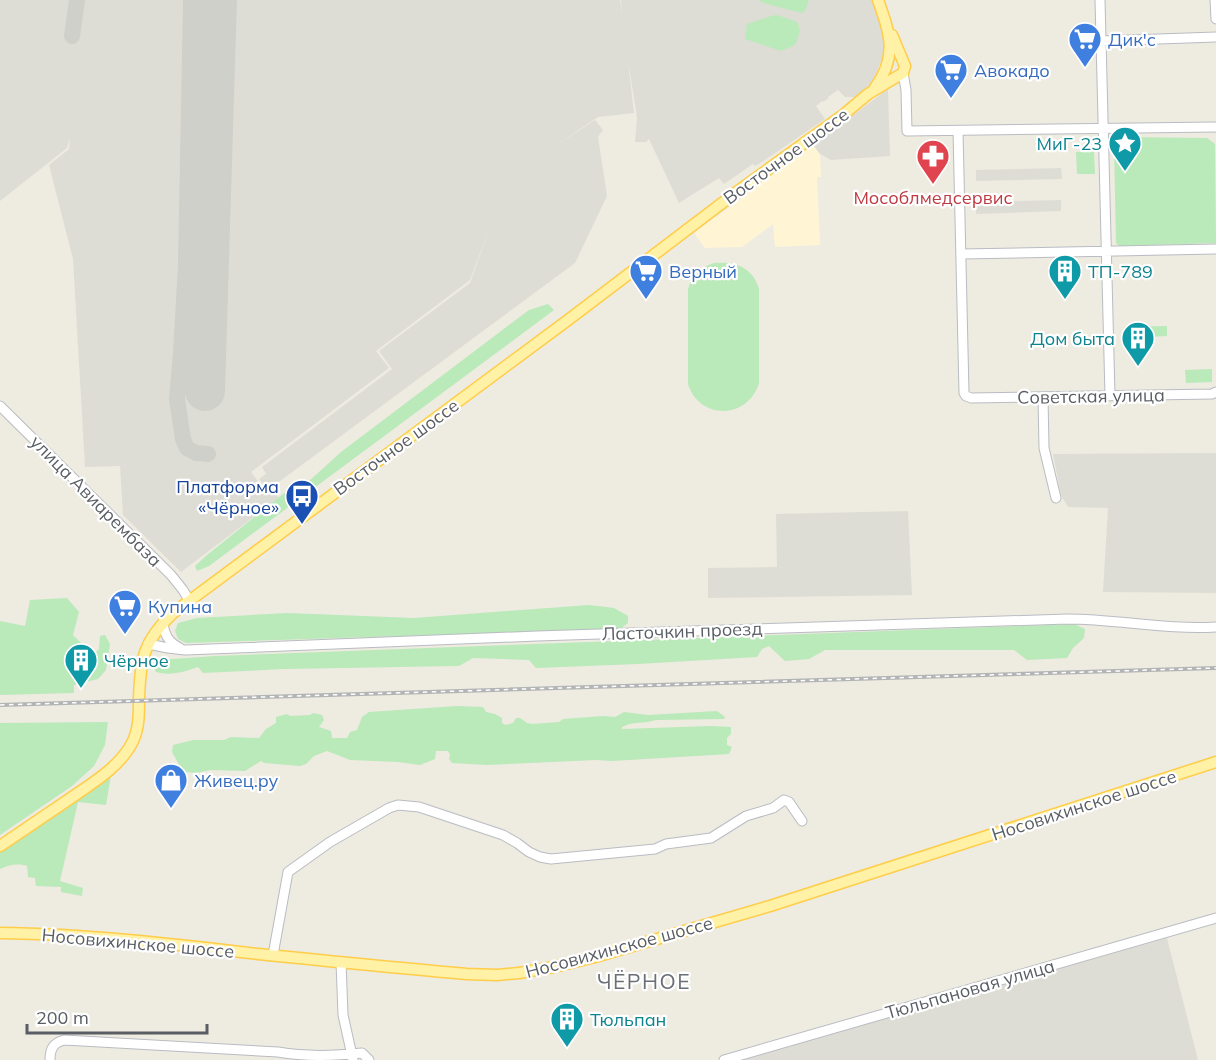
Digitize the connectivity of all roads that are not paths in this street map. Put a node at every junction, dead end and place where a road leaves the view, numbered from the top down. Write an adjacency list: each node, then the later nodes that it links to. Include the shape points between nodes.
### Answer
1 (878, 0): 4 (main road)
2 (1100, 0): 7 (street)
3 (1215, 0): 5 (street)
4 (883, 15): 8 (main road, via 890,46); 9 (main road)
5 (1216, 19)
6 (1216, 37): 7 (street)
7 (1101, 41): 12 (street)
8 (888, 64): 9 (main road, via 900,60); 10 (main road, Восточное шоссе)
9 (902, 72): 10 (main road, Восточное шоссе); 13 (street, via 907,132)
10 (868, 94): 22 (main road, Восточное шоссе)
11 (1216, 127): 12 (street)
12 (1104, 129): 13 (street); 15 (street)
13 (958, 132): 16 (street)
14 (1216, 249): 15 (street)
15 (1107, 251): 16 (street); 18 (street)
16 (961, 254): 19 (street, Советская улица, via 964,393 971,398)
17 (1216, 392): 18 (street, Советская улица)
18 (1110, 396): 19 (street, Советская улица)
19 (1043, 397): 21 (street, via 1044,448)
20 (0, 406): 22 (street, улица Авиарембаза, via 171,575)
21 (1056, 498)
22 (189, 600): 23 (main road, Восточное шоссе)
23 (163, 621): 25 (main road, Восточное шоссе); 26 (street, via 166,637)
24 (1216, 627): 26 (street, Ласточкин проезд, via 1177,628 1067,618)
25 (148, 644): 26 (street, Ласточкин проезд); 29 (main road, Восточное шоссе, via 140,669 137,732 128,750 101,776)
26 (184, 650)
27 (1216, 762): 33 (main road, Носовихинское шоссе, via 770,906 554,967 483,975)
28 (802, 821): 32 (street, via 784,800 773,808 746,816 711,838 655,849 551,859 529,852 503,835 419,807 398,805 330,842 288,872)
29 (0, 846)
30 (1216, 918): 39 (street, Тюльпановая улица)
31 (0, 933): 32 (main road, Носовихинское шоссе, via 133,940)
32 (273, 955): 33 (main road, Носовихинское шоссе)
33 (340, 962): 34 (street)
34 (346, 1035): 35 (street); 36 (street)
35 (365, 1056): 36 (street)
36 (352, 1057): 37 (street)
37 (296, 1058): 38 (street, via 278,1052 64,1040 53,1046)
38 (50, 1060)
39 (724, 1060)

